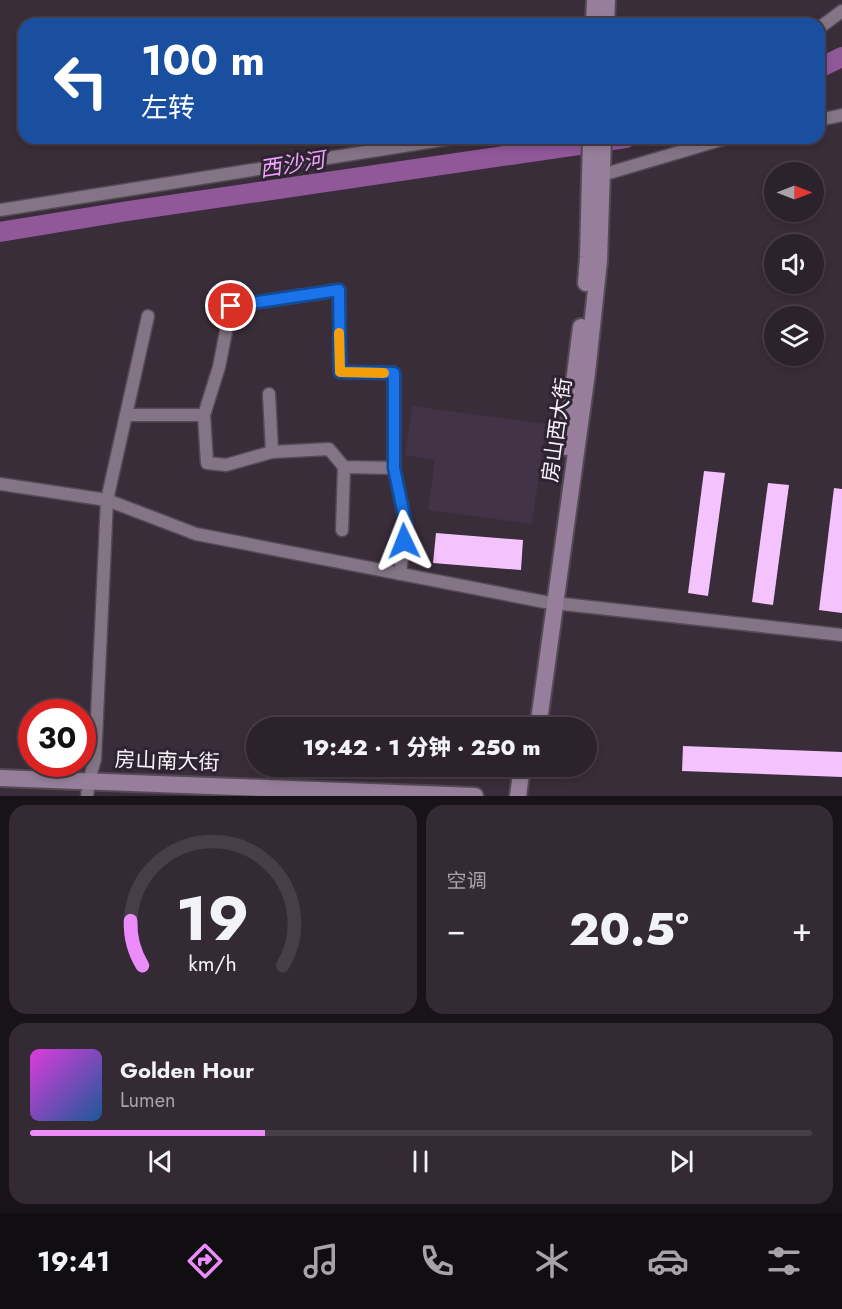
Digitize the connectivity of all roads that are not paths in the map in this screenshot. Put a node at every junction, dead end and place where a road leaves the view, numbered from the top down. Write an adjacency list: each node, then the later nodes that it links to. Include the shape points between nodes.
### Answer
1 (595, 0): 4 (main road)
2 (607, 0): 5 (main road)
3 (842, 12): 6 (street)
4 (594, 18)
5 (606, 18)
6 (825, 23)
7 (842, 115): 8 (street)
8 (825, 119)
9 (416, 144): 14 (street)
10 (593, 144): 13 (main road, 房山西大街)
11 (602, 144): 13 (main road, 房山西大街)
12 (698, 144): 13 (street)
13 (598, 165): 26 (main road, 房山西大街, via 599,261 587,374)
14 (0, 210)
15 (148, 316): 17 (street)
16 (269, 394): 19 (street)
17 (126, 415): 18 (street); 23 (street)
18 (204, 415): 19 (street, via 207,463 226,465); 21 (street, via 219,367 231,306 339,290 340,372 394,373)
19 (272, 452): 20 (street, via 329,449)
20 (344, 466): 21 (street); 24 (street)
21 (394, 468): 25 (street, via 406,525)
22 (0, 484): 23 (street)
23 (106, 500): 25 (street, via 196,534); 33 (street, via 95,759)
24 (342, 530)
25 (400, 574): 26 (street)
26 (550, 603): 27 (street); 28 (main road, 房山西大街); 29 (main road, 房山西大街)
27 (842, 636)
28 (529, 717)
29 (539, 717)
30 (0, 777): 33 (main road, 房山南大街)
31 (521, 777): 35 (main road)
32 (531, 777): 36 (main road)
33 (88, 788): 34 (main road, 房山南大街)
34 (475, 796)
35 (518, 796)
36 (528, 796)

